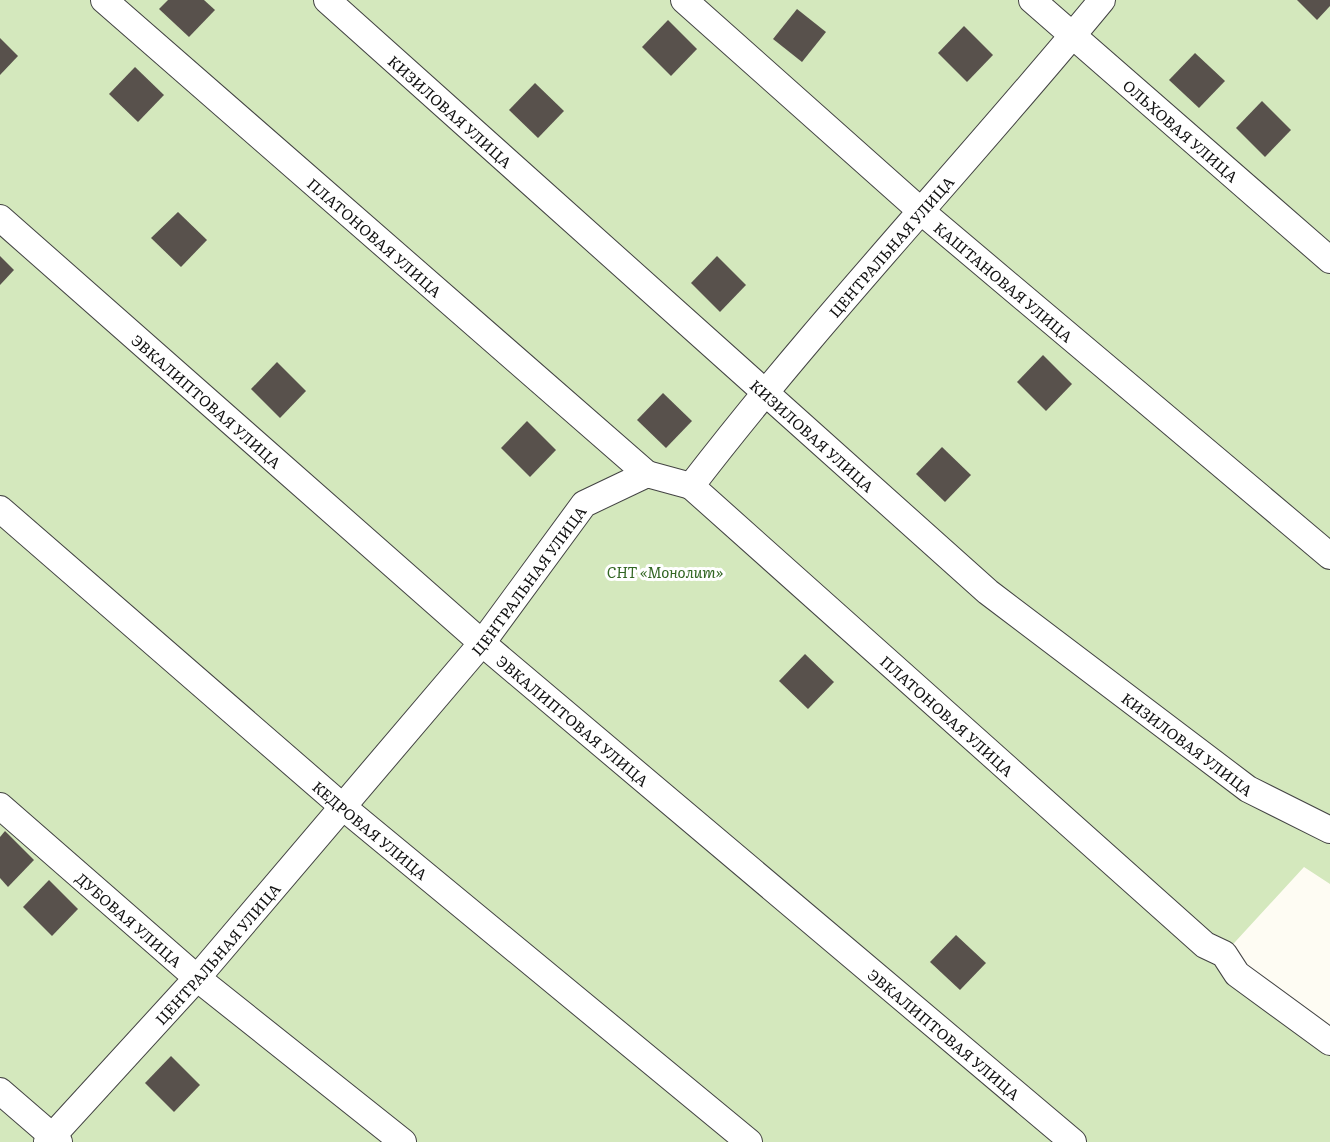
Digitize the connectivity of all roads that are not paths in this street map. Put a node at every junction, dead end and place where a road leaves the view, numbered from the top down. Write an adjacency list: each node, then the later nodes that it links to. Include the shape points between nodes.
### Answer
1 (104, 0): 11 (street, ПЛАТОНОВАЯ УЛИЦА)
2 (327, 0): 10 (street, КИЗИЛОВАЯ УЛИЦА)
3 (684, 0): 7 (street, КАШТАНОВАЯ УЛИЦА)
4 (1032, 0): 6 (street, ОЛЬХОВАЯ УЛИЦА)
5 (1102, 0): 6 (street, ЦЕНТРАЛЬНАЯ УЛИЦА)
6 (1073, 35): 7 (street, ЦЕНТРАЛЬНАЯ УЛИЦА); 9 (street, ОЛЬХОВАЯ УЛИЦА)
7 (922, 213): 10 (street, ЦЕНТРАЛЬНАЯ УЛИЦА); 14 (street, КАШТАНОВАЯ УЛИЦА)
8 (0, 218): 15 (street, ЭВКАЛИПТОВАЯ УЛИЦА)
9 (1330, 260)
10 (765, 391): 12 (street, ЦЕНТРАЛЬНАЯ УЛИЦА); 18 (street, КИЗИЛОВАЯ УЛИЦА, via 988,592 1248,789)
11 (647, 474): 12 (street); 15 (street, ЦЕНТРАЛЬНАЯ УЛИЦА, via 584,504)
12 (691, 486): 20 (street, ПЛАТОНОВАЯ УЛИЦА, via 1205,945 1224,954 1237,974)
13 (0, 509): 17 (street, КЕДРОВАЯ УЛИЦА)
14 (1330, 556)
15 (482, 644): 17 (street, ЦЕНТРАЛЬНАЯ УЛИЦА); 25 (street, ЭВКАЛИПТОВАЯ УЛИЦА)
16 (0, 806): 19 (street, ДУБОВАЯ УЛИЦА)
17 (343, 807): 19 (street, ЦЕНТРАЛЬНАЯ УЛИЦА); 24 (street, КЕДРОВАЯ УЛИЦА)
18 (1330, 830)
19 (198, 978): 22 (street, ЦЕНТРАЛЬНАЯ УЛИЦА); 23 (street, ДУБОВАЯ УЛИЦА)
20 (1330, 1042)
21 (0, 1091): 22 (street)
22 (53, 1140)
23 (403, 1142)
24 (749, 1142)
25 (1073, 1142)

